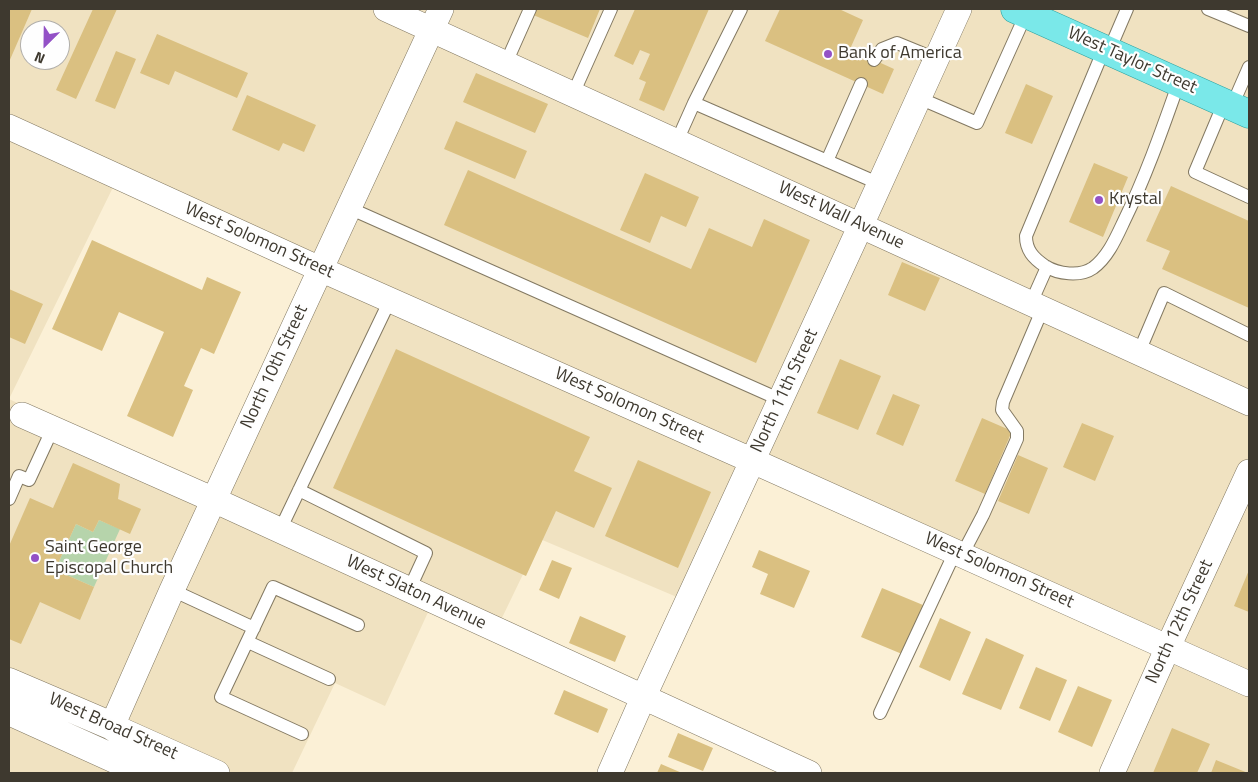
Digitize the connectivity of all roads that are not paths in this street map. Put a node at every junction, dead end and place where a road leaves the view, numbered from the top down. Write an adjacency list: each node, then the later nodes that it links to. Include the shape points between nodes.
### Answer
1 (386, 9): 9 (street, West Wall Avenue)
2 (530, 9): 14 (lane)
3 (611, 9): 18 (lane)
4 (741, 9): 20 (lane)
5 (959, 9): 12 (street, North 11th Street)
6 (1127, 9): 11 (lane)
7 (1208, 9): 10 (lane)
8 (1020, 11): 11 (main road, West Taylor Street); 19 (lane, via 977,123)
9 (436, 19): 14 (street, West Wall Avenue); 27 (street, North 10th Street)
10 (1249, 26)
11 (1106, 50): 16 (main road, West Taylor Street); 29 (lane, via 1026,236 1026,246 1033,257)
12 (936, 59): 13 (lane, via 897,43 882,49); 19 (street, North 11th Street)
13 (874, 60)
14 (506, 63): 18 (street, West Wall Avenue)
15 (1249, 67): 21 (lane)
16 (1179, 82): 21 (main road, West Taylor Street); 29 (lane, via 1139,191 1102,260 1082,273 1061,272)
17 (861, 84): 24 (lane)
18 (573, 94): 23 (street, West Wall Avenue)
19 (919, 98): 25 (street, North 11th Street)
20 (694, 103): 23 (lane); 24 (lane)
21 (1235, 108): 26 (lane, via 1195,172)
22 (9, 127): 30 (street, West Solomon Street)
23 (677, 141): 28 (street, West Wall Avenue)
24 (827, 161): 25 (lane)
25 (880, 184): 28 (street, North 11th Street)
26 (1249, 197)
27 (349, 208): 30 (street, North 10th Street); 35 (lane)
28 (861, 225): 32 (street, West Wall Avenue); 35 (street, North 11th Street)
29 (1047, 267): 32 (lane)
30 (320, 269): 31 (street, West Solomon Street); 44 (street, North 10th Street)
31 (390, 300): 39 (street, West Solomon Street); 42 (lane)
32 (1037, 306): 34 (street, West Wall Avenue); 46 (lane, via 1003,402 1002,410 1017,431 1017,439 983,515)
33 (1249, 335): 34 (lane, via 1164,294)
34 (1139, 352): 36 (street, West Wall Avenue)
35 (781, 400): 39 (street, North 11th Street)
36 (1249, 403)
37 (22, 415): 38 (street, West Slaton Avenue)
38 (52, 428): 41 (lane, via 29,480); 44 (street, West Slaton Avenue)
39 (753, 461): 46 (street, West Solomon Street); 56 (street, North 11th Street)
40 (1249, 472): 52 (street, North 12th Street)
41 (14, 473): 43 (lane)
42 (299, 490): 45 (lane); 48 (lane, via 426,553)
43 (9, 499)
44 (214, 500): 45 (street, West Slaton Avenue); 47 (street, North 10th Street)
45 (280, 530): 48 (street, West Slaton Avenue)
46 (958, 553): 52 (street, West Solomon Street); 58 (lane)
47 (172, 590): 50 (lane); 59 (street, North 10th Street)
48 (409, 590): 56 (street, West Slaton Avenue)
49 (358, 625): 50 (lane, via 273,587)
50 (254, 628): 51 (lane)
51 (248, 642): 53 (lane); 60 (lane, via 221,697)
52 (1168, 647): 55 (street, West Solomon Street); 66 (street, North 12th Street)
53 (328, 679)
54 (9, 682): 59 (main road, West Broad Street)
55 (1249, 684)
56 (643, 698): 64 (street, North 11th Street); 65 (street, West Slaton Avenue)
57 (9, 711): 61 (main road)
58 (880, 713)
59 (112, 726): 62 (main road); 63 (street, West Broad Street)
60 (302, 734)
61 (146, 773)
62 (183, 773)
63 (216, 773)
64 (610, 773)
65 (809, 773)
66 (1112, 773)

